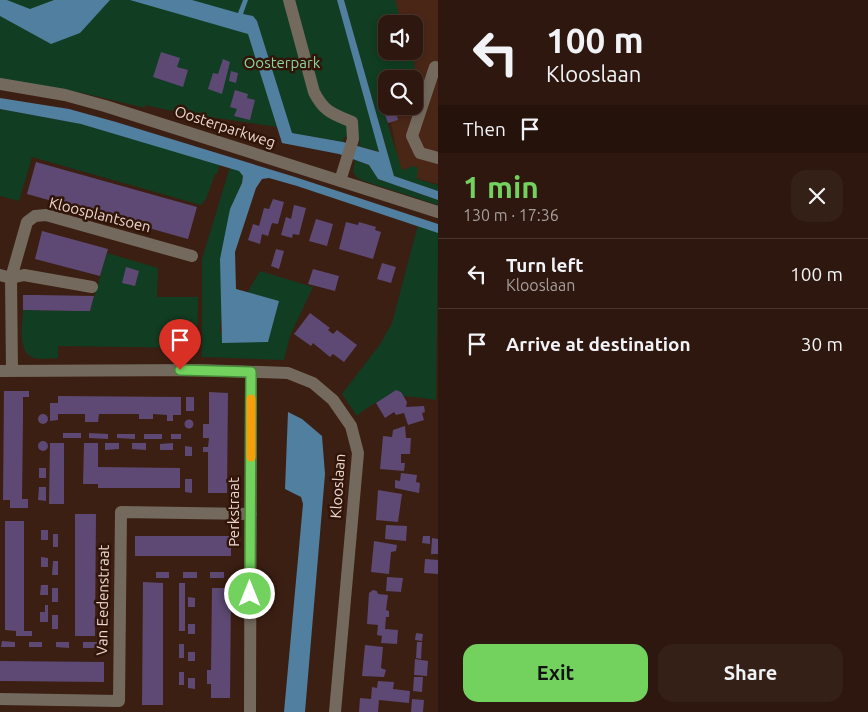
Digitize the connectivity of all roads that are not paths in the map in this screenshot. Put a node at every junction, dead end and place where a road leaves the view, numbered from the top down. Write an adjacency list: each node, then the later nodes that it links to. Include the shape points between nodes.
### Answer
1 (289, 0): 5 (street, via 320,104 326,111 352,122 353,139)
2 (435, 67): 4 (street, via 412,136 420,153)
3 (0, 84): 5 (street, Oosterparkweg, via 65,95 105,106)
4 (438, 158)
5 (340, 181): 6 (street, Oosterparkweg)
6 (438, 212)
7 (192, 256): 8 (street, Kloosplantsoen, via 46,215 35,216 27,222)
8 (6, 276): 9 (street, via 24,275); 10 (street, Kloosplantsoen)
9 (92, 287)
10 (6, 371): 11 (street, Klooslaan)
11 (251, 372): 12 (street, Perkstraat); 15 (street, Klooslaan, via 288,374 313,382 333,400 351,426 358,453)
12 (251, 514): 13 (street, Van Eedenstraat, via 120,512 119,700); 14 (street, Perkstraat)
13 (0, 699)
14 (250, 712)
15 (336, 712)

